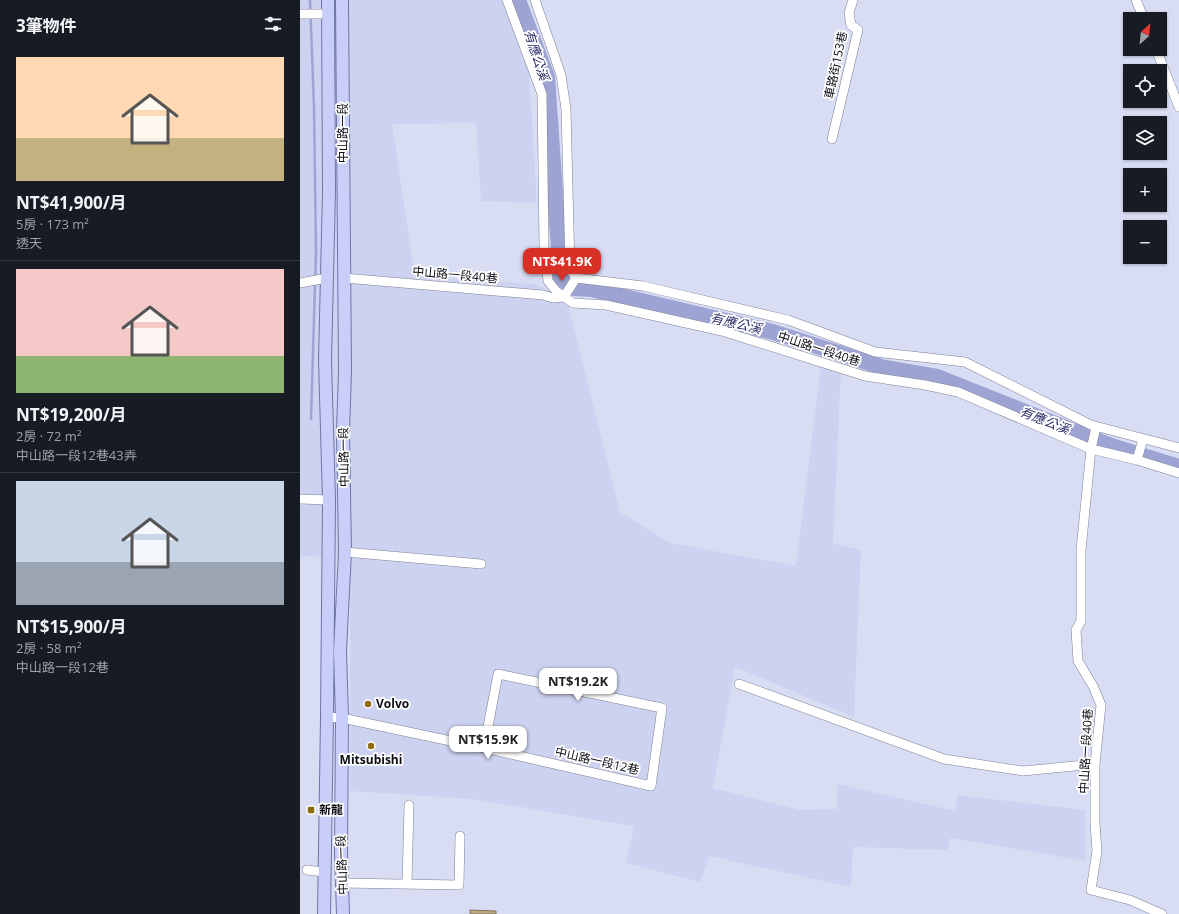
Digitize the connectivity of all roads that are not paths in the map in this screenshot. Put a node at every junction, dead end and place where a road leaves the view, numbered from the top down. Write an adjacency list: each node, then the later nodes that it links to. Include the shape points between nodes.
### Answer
1 (328, 0): 9 (main road, 中山路一段)
2 (342, 0): 14 (main road, 中山路一段)
3 (507, 0): 17 (street, via 542,94 544,247 548,281)
4 (535, 0): 15 (street, via 561,75 566,109 570,269)
5 (854, 0): 12 (street, 車路街153巷, via 849,14 851,24 858,30)
6 (1136, 0): 7 (street)
7 (1141, 12)
8 (300, 14): 9 (street)
9 (328, 14): 13 (main road, 中山路一段, via 330,192)
10 (1159, 56): 11 (street)
11 (1179, 107)
12 (832, 139)
13 (327, 278): 16 (street); 19 (main road, 中山路一段)
14 (344, 278): 17 (street, 中山路一段40巷); 20 (main road, 中山路一段)
15 (576, 278): 17 (street); 18 (street, 中山路一段40巷, via 643,286 788,320 875,352 965,362)
16 (300, 282)
17 (564, 297): 23 (street, 中山路一段40巷, via 573,303 606,305 722,331 865,376 958,392)
18 (1096, 426): 21 (street, 中山路一段40巷); 23 (street)
19 (327, 431): 20 (main road); 27 (main road, 中山路一段)
20 (343, 431): 28 (main road, 中山路一段)
21 (1143, 439): 22 (street, 中山路一段40巷); 24 (street)
22 (1179, 448)
23 (1090, 449): 24 (street, 中山路一段40巷); 34 (street, 中山路一段40巷, via 1081,550 1080,621 1076,630 1078,661 1101,705)
24 (1137, 460): 25 (street, 中山路一段40巷)
25 (1179, 473)
26 (300, 499): 27 (street)
27 (329, 500): 31 (main road, 中山路一段)
28 (346, 552): 29 (street); 32 (main road, 中山路一段, via 340,651)
29 (481, 564)
30 (739, 684): 34 (street, via 944,759 1023,771)
31 (327, 717): 32 (street, 中山路一段12巷); 38 (main road, 中山路一段)
32 (342, 718): 33 (street, 中山路一段12巷); 39 (main road, 中山路一段)
33 (484, 748): 33 (street, 中山路一段12巷, via 651,786 662,708 498,674)
34 (1095, 764): 43 (street, 中山路一段40巷, via 1097,851 1091,890 1130,900)
35 (409, 805): 40 (street)
36 (460, 836): 40 (street, via 459,884)
37 (307, 870): 38 (street)
38 (324, 872): 41 (main road, 中山路一段)
39 (342, 883): 40 (street); 42 (main road, 中山路一段)
40 (407, 884)
41 (324, 914)
42 (343, 914)
43 (1162, 914)

